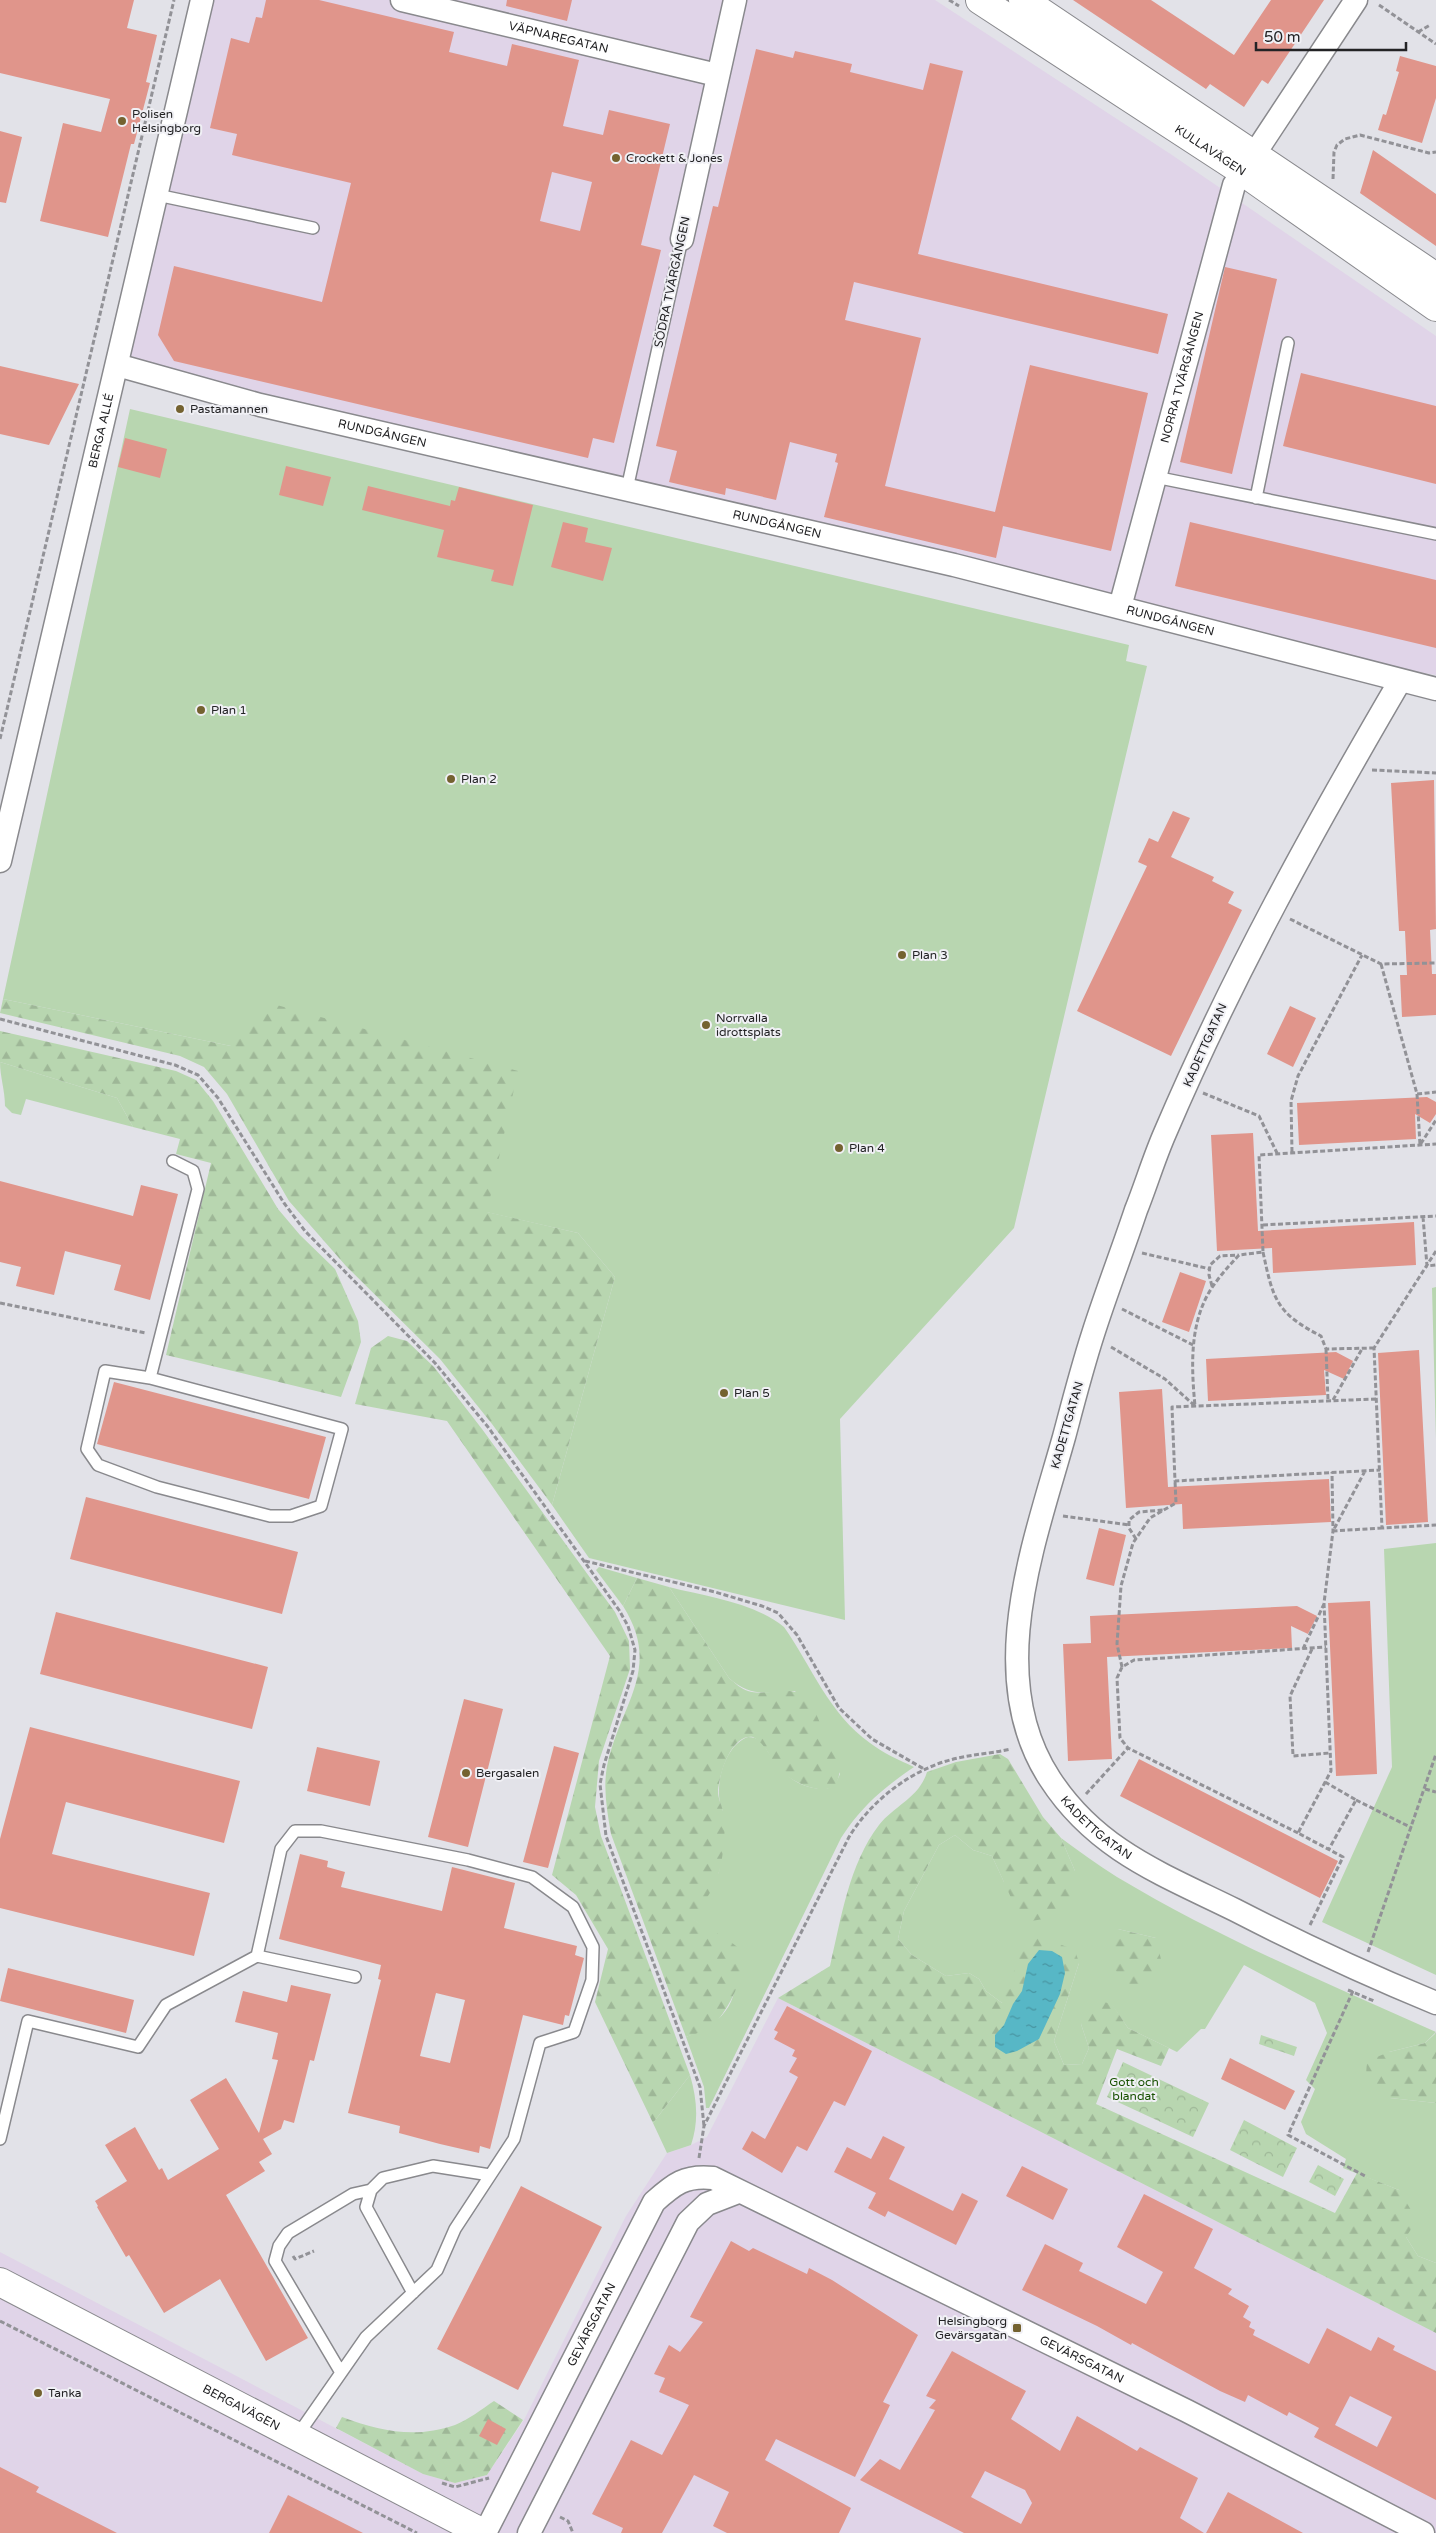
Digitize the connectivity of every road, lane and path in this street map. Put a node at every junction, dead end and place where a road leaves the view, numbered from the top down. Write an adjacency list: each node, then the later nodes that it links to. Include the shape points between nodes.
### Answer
1 (174, 0): 30 (path)
2 (202, 0): 16 (street, BERGA ALLÉ)
3 (402, 0): 12 (street, VÄPNAREGATAN)
4 (736, 0): 12 (street)
5 (980, 0): 14 (street, KULLAVÄGEN)
6 (1023, 0): 14 (street, KULLAVÄGEN)
7 (1356, 0): 14 (street, NORRA TVÄRGÅNGEN)
8 (1379, 5): 10 (path)
9 (1430, 24): 10 (path)
10 (1418, 32): 11 (path)
11 (1436, 44)
12 (717, 75): 18 (street, SÖDRA TVÄRGÅNGEN)
13 (1436, 152): 15 (path, via 1429,153 1360,135 1345,139 1334,152)
14 (1248, 163): 19 (street, KULLAVÄGEN); 20 (street, KULLAVÄGEN); 23 (street, NORRA TVÄRGÅNGEN, via 1234,185)
15 (1333, 187)
16 (157, 195): 17 (lane); 22 (street, BERGA ALLÉ)
17 (313, 228)
18 (682, 239): 24 (lane, SÖDRA TVÄRGÅNGEN)
19 (1436, 277)
20 (1436, 307)
21 (1288, 343): 25 (lane)
22 (117, 365): 24 (street, RUNDGÅNGEN, via 260,405); 33 (street, BERGA ALLÉ)
23 (1155, 477): 25 (lane); 27 (street, NORRA TVÄRGÅNGEN)
24 (627, 489): 27 (street, RUNDGÅNGEN)
25 (1256, 498): 26 (lane)
26 (1436, 534)
27 (1120, 607): 28 (street, RUNDGÅNGEN)
28 (1400, 681): 29 (street, RUNDGÅNGEN); 31 (street, KADETTGATAN)
29 (1436, 689)
30 (0, 739)
31 (1349, 768): 32 (path); 34 (street, KADETTGATAN)
32 (1436, 773)
33 (0, 861)
34 (1271, 909): 35 (path); 39 (street, KADETTGATAN, via 1222,1005)
35 (1362, 955): 37 (path); 45 (path, via 1298,1076 1291,1101)
36 (1436, 963): 37 (path)
37 (1381, 964): 41 (path)
38 (0, 1018): 83 (path, via 175,1065 198,1075 218,1098 305,1231 435,1363 488,1427)
39 (1186, 1087): 46 (path, via 1260,1116); 51 (street, KADETTGATAN, via 1164,1135)
40 (1436, 1092): 41 (path)
41 (1417, 1094): 44 (path)
42 (1436, 1120): 44 (path)
43 (1436, 1144): 44 (path)
44 (1420, 1145): 45 (path)
45 (1292, 1152): 46 (path)
46 (1278, 1153): 50 (path, via 1258,1155)
47 (173, 1161): 61 (lane, via 193,1172 198,1190)
48 (1436, 1216): 49 (path)
49 (1423, 1217): 50 (path); 56 (path)
50 (1263, 1225): 53 (path)
51 (1123, 1248): 57 (path); 59 (street, KADETTGATAN)
52 (1436, 1251): 56 (path)
53 (1263, 1252): 54 (path); 66 (path, via 1271,1290 1282,1310 1321,1336)
54 (1239, 1255): 57 (path, via 1220,1256); 58 (path)
55 (1436, 1265): 56 (path)
56 (1427, 1266): 65 (path)
57 (1210, 1269): 58 (path)
58 (1212, 1287): 63 (path, via 1203,1305)
59 (1104, 1300): 62 (street, KADETTGATAN); 63 (path)
60 (0, 1303): 61 (path)
61 (160, 1336): 67 (lane)
62 (1092, 1336): 71 (path, via 1165,1379); 77 (street, KADETTGATAN)
63 (1193, 1344): 71 (path)
64 (1362, 1348): 65 (path); 66 (path); 70 (path)
65 (1374, 1348): 68 (path)
66 (1326, 1349): 69 (path)
67 (150, 1378): 67 (lane, via 342,1429 322,1506 290,1516 270,1516 157,1488 98,1465 87,1449 105,1371)
68 (1376, 1398): 70 (path); 73 (path)
69 (1328, 1400): 70 (path); 71 (path)
70 (1334, 1400)
71 (1195, 1406): 75 (path, via 1172,1407)
72 (1365, 1470): 73 (path); 74 (path); 81 (path)
73 (1380, 1470): 80 (path)
74 (1332, 1472): 75 (path); 81 (path)
75 (1175, 1481): 76 (path, via 1176,1503)
76 (1164, 1509): 79 (path, via 1139,1512 1129,1520); 82 (path, via 1150,1518)
77 (1043, 1513): 79 (path); 97 (street, KADETTGATAN, via 1016,1634 1020,1695 1037,1756)
78 (1436, 1524): 80 (path)
79 (1129, 1525): 82 (path)
80 (1382, 1528): 81 (path)
81 (1333, 1531): 84 (path)
82 (1136, 1539): 88 (path, via 1122,1586 1117,1644)
83 (585, 1561): 92 (path, via 715,1592 778,1613 797,1635 839,1708 872,1739); 105 (path, via 628,1626 635,1650 633,1671 600,1784 606,1836 700,2087)
84 (1324, 1603): 85 (path); 87 (path)
85 (1326, 1647): 86 (path); 91 (path)
86 (1312, 1648): 87 (path); 91 (path, via 1290,1696 1293,1756)
87 (1303, 1649): 88 (path, via 1134,1660)
88 (1122, 1667): 90 (path, via 1117,1678 1120,1738)
89 (1014, 1748): 92 (path, via 958,1758)
90 (1128, 1748): 97 (path); 99 (path)
91 (1330, 1753): 93 (path, via 1331,1771)
92 (924, 1769): 105 (path, via 860,1818)
93 (1325, 1782): 96 (path); 99 (path)
94 (1424, 1789): 95 (path)
95 (1436, 1792)
96 (1356, 1800): 98 (path); 100 (path)
97 (1071, 1809): 101 (street, KADETTGATAN, via 1120,1852)
98 (1412, 1828)
99 (1298, 1833): 100 (path)
100 (1329, 1849): 101 (path, via 1343,1857)
101 (1300, 1944): 104 (street, KADETTGATAN)
102 (257, 1956): 103 (lane); 106 (lane, via 166,2005 138,2047 28,2021); 107 (lane, via 281,1849 295,1832 321,1831 468,1860 532,1877 573,1907 593,1947 592,1980 574,2032 540,2043 514,2139)
103 (355, 1978)
104 (1436, 2003)
105 (704, 2126): 108 (path)
106 (0, 2140)
107 (490, 2175): 109 (lane, via 433,2166 383,2178); 114 (lane, via 455,2229 437,2270)
108 (697, 2176): 110 (street, GEVÄRSGATAN, via 713,2178); 119 (street, GEVÄRSGATAN, via 674,2185 654,2202)
109 (371, 2190): 114 (lane, via 366,2207); 116 (lane, via 353,2194 288,2233 279,2246 275,2261)
110 (738, 2192): 120 (street, via 707,2204 688,2222); 125 (street, GEVÄRSGATAN, via 1188,2411)
111 (314, 2250): 112 (path)
112 (295, 2259)
113 (0, 2282): 117 (street, BERGAVÄGEN)
114 (413, 2293): 116 (lane, via 366,2337)
115 (0, 2321): 121 (path)
116 (340, 2371): 117 (lane)
117 (297, 2436): 122 (street, BERGAVÄGEN)
118 (438, 2482): 119 (path, via 455,2487 489,2478)
119 (508, 2489): 122 (street, GEVÄRSGATAN)
120 (542, 2507): 123 (street); 124 (path, via 568,2521)
121 (417, 2533)
122 (484, 2533)
123 (529, 2533)
124 (573, 2533)
125 (1423, 2533)

